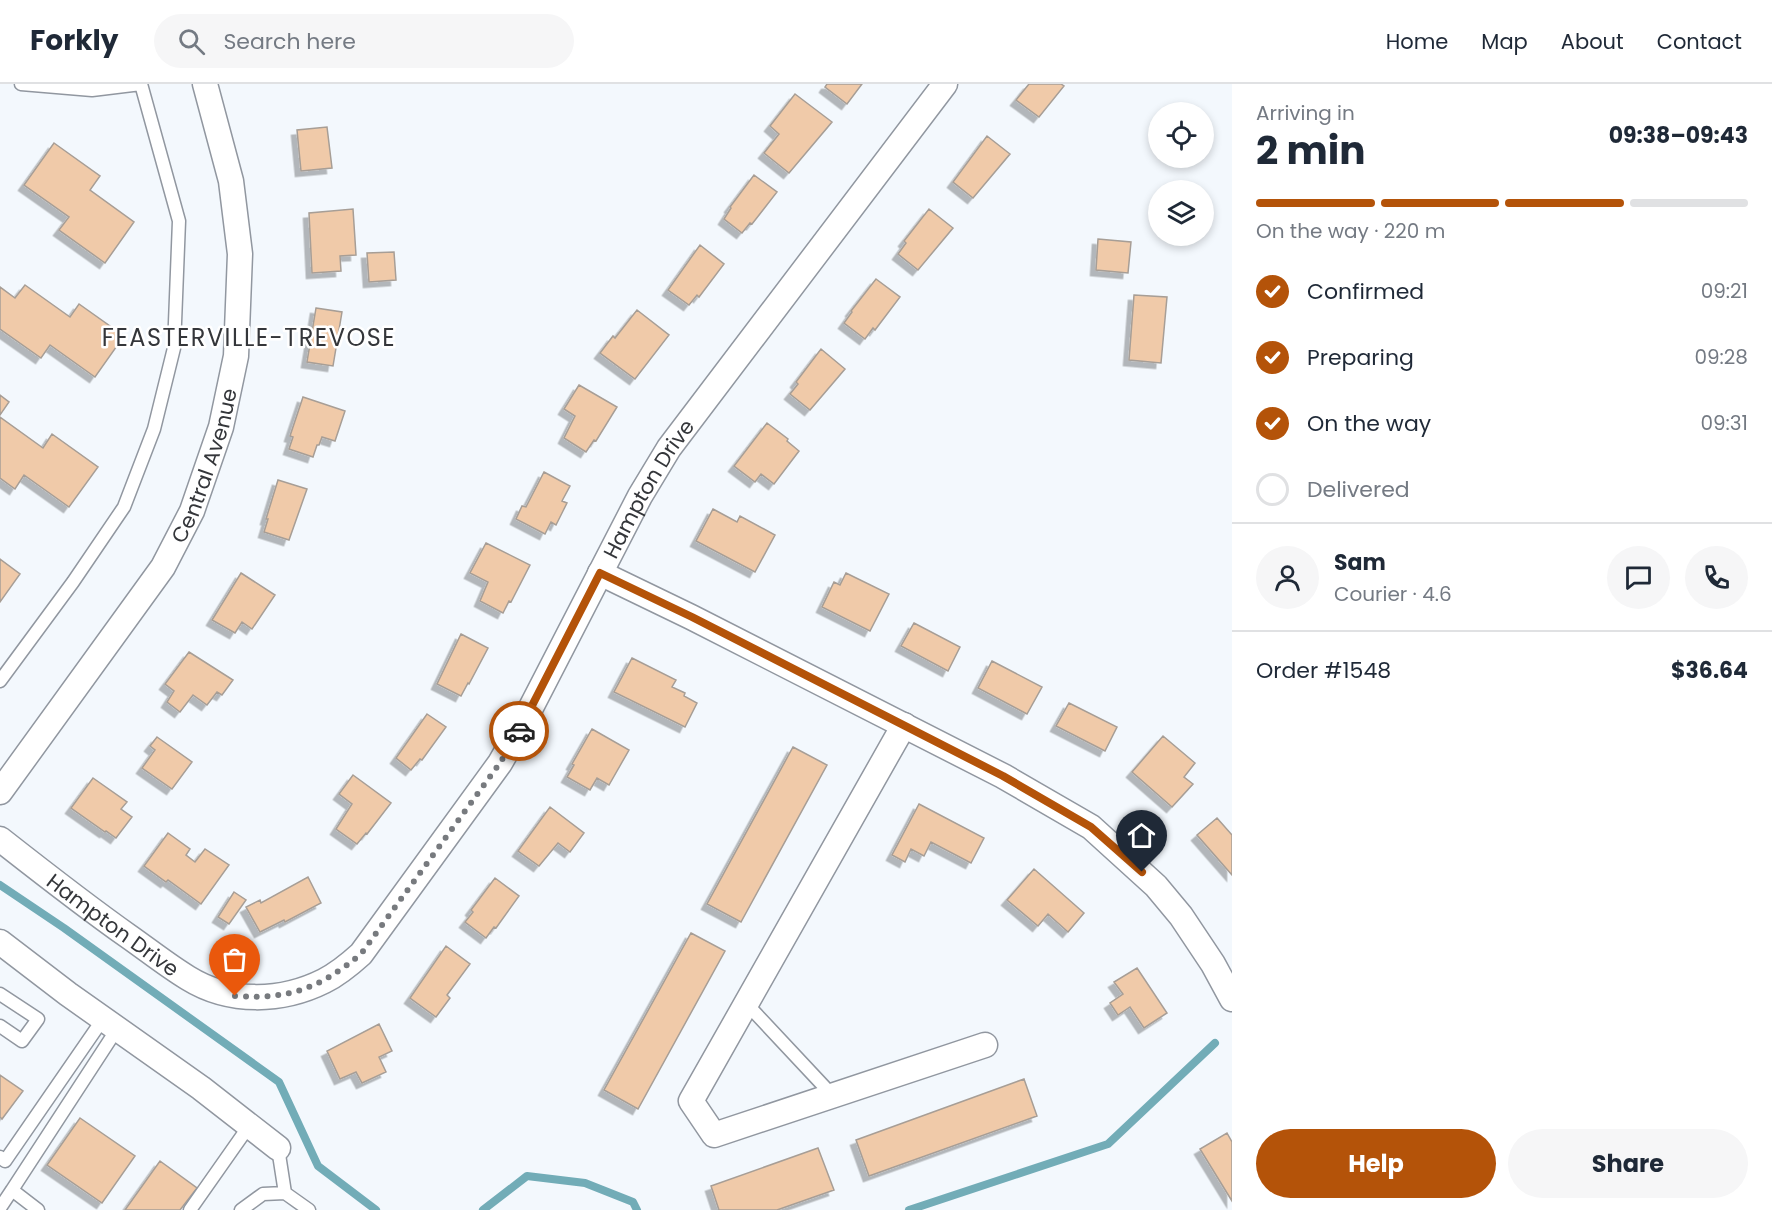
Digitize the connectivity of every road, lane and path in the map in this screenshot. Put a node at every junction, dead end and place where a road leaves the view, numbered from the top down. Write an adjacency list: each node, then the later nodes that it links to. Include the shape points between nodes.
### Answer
1 (21, 84): 2 (lane, via 92,90)
2 (141, 84): 6 (lane, via 179,221 174,348 154,429 124,507)
3 (205, 84): 8 (street, Central Avenue, via 231,181 240,254 236,356 222,427 192,511 164,567)
4 (945, 84): 5 (street, Hampton Drive, via 669,448)
5 (600, 573): 7 (street); 9 (street, Hampton Drive, via 500,763 361,954 324,981 290,994 262,998 213,990 189,979 88,908)
6 (0, 681)
7 (904, 725): 12 (street, via 1091,827 1156,886 1213,964); 13 (street)
8 (0, 792)
9 (0, 840)
10 (0, 942): 14 (street)
11 (0, 994): 15 (lane, via 38,1019 22,1041)
12 (1232, 999)
13 (746, 1002): 17 (lane); 17 (street, via 691,1101 714,1135)
14 (110, 1024): 18 (street); 20 (lane, via 5,1161); 21 (lane)
15 (0, 1026)
16 (985, 1045): 17 (street)
17 (833, 1096)
18 (249, 1126): 19 (street); 25 (lane)
19 (278, 1148): 22 (lane)
20 (0, 1157)
21 (12, 1190): 23 (lane); 24 (lane)
22 (285, 1193): 26 (lane, via 263,1194); 27 (lane)
23 (0, 1208)
24 (38, 1210)
25 (190, 1210)
26 (241, 1210)
27 (309, 1210)

